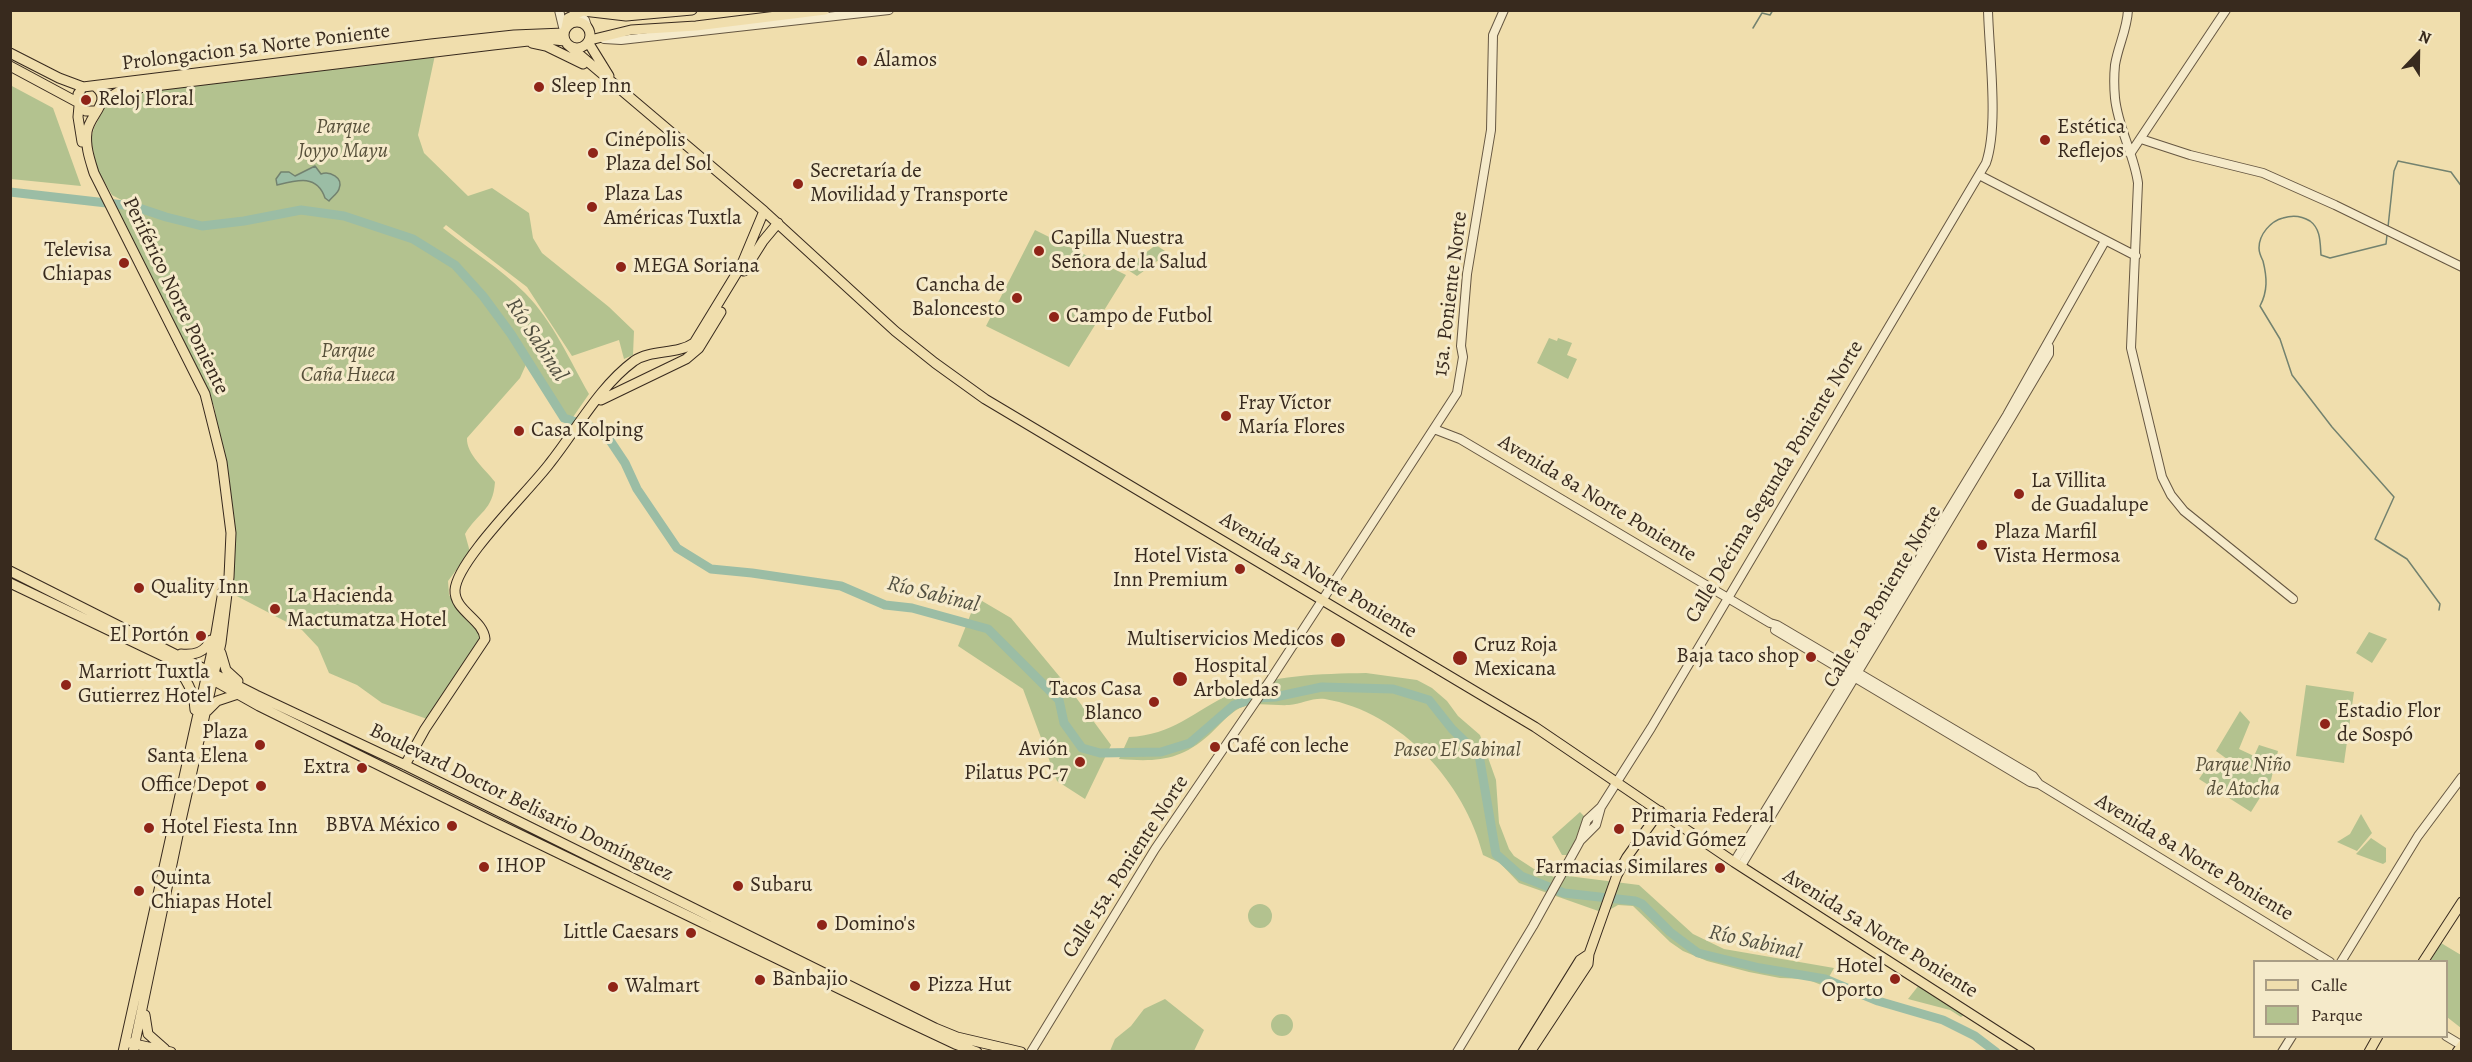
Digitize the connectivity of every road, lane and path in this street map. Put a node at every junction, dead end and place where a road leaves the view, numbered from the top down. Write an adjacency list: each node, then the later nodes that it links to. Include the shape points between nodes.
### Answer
1 (559, 10): 13 (street)
2 (692, 10): 9 (main road, via 626,16)
3 (825, 10): 11 (main road)
4 (889, 10): 12 (street)
5 (1504, 10): 36 (street, 15a. Poniente Norte, via 1493,35 1491,129 1467,274 1457,393)
6 (1988, 10): 27 (street, Calle Décima Segunda Poniente Norte, via 1992,129 1990,153)
7 (2128, 10): 26 (street, via 2115,65 2115,82 2118,124)
8 (2226, 10): 25 (street)
9 (576, 12): 10 (street); 13 (main road, via 568,18)
10 (587, 26): 13 (main road, via 574,22); 14 (main road)
11 (696, 26): 12 (main road); 14 (main road, via 631,30)
12 (668, 35): 14 (street)
13 (565, 36): 14 (main road, via 578,49); 15 (main road, Prolongacion 5a Norte Poniente); 18 (main road, Avenida 5a Norte Poniente); 20 (main road, Prolongacion 5a Norte Poniente, via 514,35 431,44)
14 (592, 40): 21 (main road, Avenida 5a Norte Poniente, via 602,67)
15 (527, 41): 18 (main road, via 572,58); 22 (main road, Prolongacion 5a Norte Poniente, via 138,88)
16 (10, 53): 19 (main road)
17 (10, 66): 23 (main road)
18 (599, 74): 21 (main road, Avenida 5a Norte Poniente)
19 (83, 87): 20 (main road); 23 (main road)
20 (96, 87): 22 (main road)
21 (621, 89): 30 (main road, Avenida 5a Norte Poniente)
22 (103, 101): 24 (main road)
23 (78, 104): 24 (main road, via 87,111); 28 (main road, Periférico Norte Poniente, via 84,153 91,175)
24 (95, 111): 28 (main road, Periférico Norte Poniente, via 88,125 87,142 94,173)
25 (2141, 139): 26 (street); 34 (street, via 2263,173)
26 (2130, 154): 33 (street, via 2138,194)
27 (1979, 175): 32 (street); 39 (street, Calle Décima Segunda Poniente Norte)
28 (106, 199): 29 (main road, Periférico Norte Poniente)
29 (112, 209): 42 (main road, Periférico Norte Poniente, via 208,418 223,492 226,533); 43 (main road, Periférico Norte Poniente, via 212,413 231,533)
30 (764, 211): 31 (main road, Avenida 5a Norte Poniente); 35 (main road, via 741,266 694,343 636,360 609,383)
31 (778, 224): 35 (main road, via 759,248 699,348 686,359); 40 (main road, Avenida 5a Norte Poniente, via 895,331 977,393)
32 (2105, 241): 33 (street); 45 (street, Calle 10a Poniente Norte, via 2025,396)
33 (2136, 256): 41 (street, via 2132,348 2162,477 2184,512)
34 (2462, 267)
35 (595, 403): 51 (main road, via 457,580 459,604 480,626 485,639)
36 (1434, 429): 39 (street, Avenida 8a Norte Poniente, via 1460,439); 40 (street, 15a. Poniente Norte)
37 (10, 571): 44 (main road, Boulevard Doctor Belisario Domínguez)
38 (10, 583): 44 (main road, Boulevard Doctor Belisario Domínguez)
39 (1728, 597): 45 (street, Avenida 8a Norte Poniente); 53 (street, Calle Décima Segunda Poniente Norte)
40 (1322, 598): 49 (street, 15a. Poniente Norte); 53 (main road, Avenida 5a Norte Poniente, via 1535,727)
41 (2293, 598)
42 (216, 633): 44 (main road, via 198,653); 46 (main road, Periférico Norte Poniente)
43 (221, 643): 46 (main road, Periférico Norte Poniente); 47 (main road, via 226,670)
44 (170, 655): 46 (main road, Boulevard Doctor Belisario Domínguez); 50 (main road, via 189,685)
45 (1854, 673): 56 (street, Calle 10a Poniente Norte); 59 (street, Avenida 8a Norte Poniente)
46 (210, 675): 47 (main road, Boulevard Doctor Belisario Domínguez); 48 (main road, Boulevard Doctor Belisario Domínguez); 50 (main road)
47 (249, 691): 51 (main road, Boulevard Doctor Belisario Domínguez)
48 (238, 694): 50 (main road, via 217,701); 69 (main road, Boulevard Doctor Belisario Domínguez, via 904,1020)
49 (1254, 704): 71 (street, Calle 15a. Poniente Norte, via 1155,849)
50 (200, 717): 55 (main road)
51 (405, 765): 70 (main road, Boulevard Doctor Belisario Domínguez, via 935,1028)
52 (2462, 777): 60 (street, via 2418,836)
53 (1617, 782): 54 (main road, Avenida 5a Norte Poniente); 72 (street, Calle Décima Segunda Poniente Norte, via 1587,820 1580,841 1533,926)
54 (1660, 811): 56 (main road, Avenida 5a Norte Poniente); 58 (main road, via 1627,857)
55 (172, 842): 62 (main road); 67 (main road)
56 (1738, 864): 75 (main road, Avenida 5a Norte Poniente)
57 (2462, 902): 61 (main road)
58 (1589, 954): 73 (main road, via 1580,960); 74 (main road, via 1588,964)
59 (2327, 960)
60 (2342, 960)
61 (2424, 960)
62 (144, 1001): 67 (main road); 68 (main road, via 148,1034)
63 (2448, 1037): 66 (street)
64 (2291, 1038): 76 (street)
65 (2377, 1038): 77 (main road)
66 (2461, 1045): 78 (main road)
67 (130, 1049): 68 (main road)
68 (168, 1050)
69 (977, 1052)
70 (1021, 1052)
71 (1031, 1052)
72 (1457, 1052)
73 (1523, 1052)
74 (1530, 1052)
75 (2030, 1052)
76 (2282, 1052)
77 (2369, 1052)
78 (2457, 1052)

